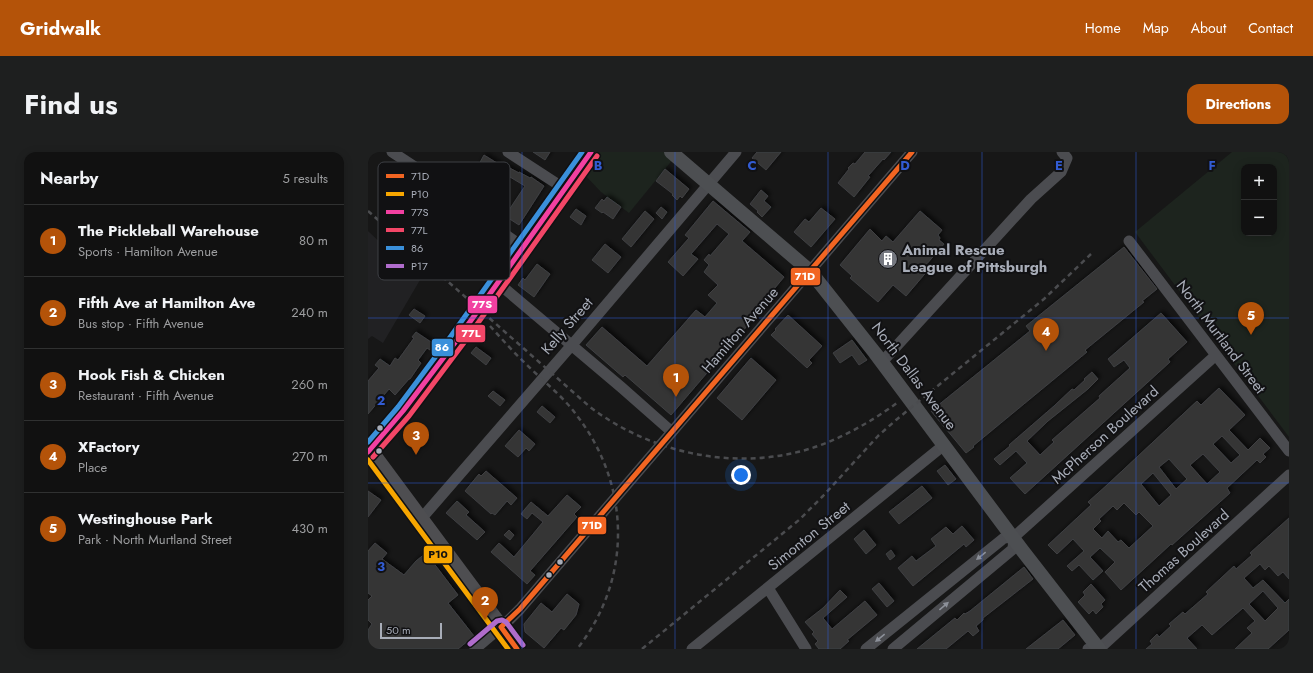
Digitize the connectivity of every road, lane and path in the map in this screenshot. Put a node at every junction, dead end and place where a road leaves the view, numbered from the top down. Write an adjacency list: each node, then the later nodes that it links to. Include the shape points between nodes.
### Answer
1 (392, 152): 8 (street)
2 (508, 152): 10 (street)
3 (591, 152): 10 (main road)
4 (671, 152): 9 (main road, North Dallas Avenue)
5 (736, 152): 9 (street, Kelly Street)
6 (912, 152): 15 (street, Hamilton Avenue)
7 (1064, 155): 20 (street, via 1061,172 1031,199)
8 (407, 162)
9 (708, 184): 15 (main road, North Dallas Avenue); 18 (street, Kelly Street)
10 (565, 189): 13 (main road)
11 (510, 238): 13 (street)
12 (1130, 241): 19 (street, North Murtland Street)
13 (523, 247): 14 (main road)
14 (510, 266)
15 (810, 270): 20 (main road, North Dallas Avenue); 21 (street, Hamilton Avenue)
16 (500, 280): 17 (main road)
17 (498, 283): 18 (street); 23 (main road, via 422,388)
18 (571, 345): 21 (street); 26 (street, Kelly Street)
19 (1216, 354): 24 (street, North Murtland Street); 27 (street, McPherson Boulevard)
20 (882, 362): 22 (main road, North Dallas Avenue)
21 (672, 432): 31 (street, Hamilton Avenue, via 520,609)
22 (944, 445): 27 (main road, North Dallas Avenue); 28 (street, Simonton Street)
23 (368, 450): 26 (highway)
24 (1289, 451)
25 (1289, 475): 39 (street, Thomas Boulevard)
26 (421, 519): 31 (highway)
27 (1014, 537): 29 (street, McPherson Boulevard, one-way to 29, via 1004,538); 30 (street, McPherson Boulevard, one-way to 27, via 1013,549); 39 (main road, North Dallas Avenue)
28 (768, 588): 34 (street, Simonton Street); 35 (street)
29 (919, 606): 30 (street); 36 (street, McPherson Boulevard, one-way to 36)
30 (929, 619): 37 (street, McPherson Boulevard)
31 (501, 627): 32 (street, Hamilton Avenue); 33 (highway)
32 (475, 649)
33 (517, 649)
34 (692, 649)
35 (806, 649)
36 (866, 649)
37 (893, 649)
38 (1088, 649): 39 (street)
39 (1099, 649)

